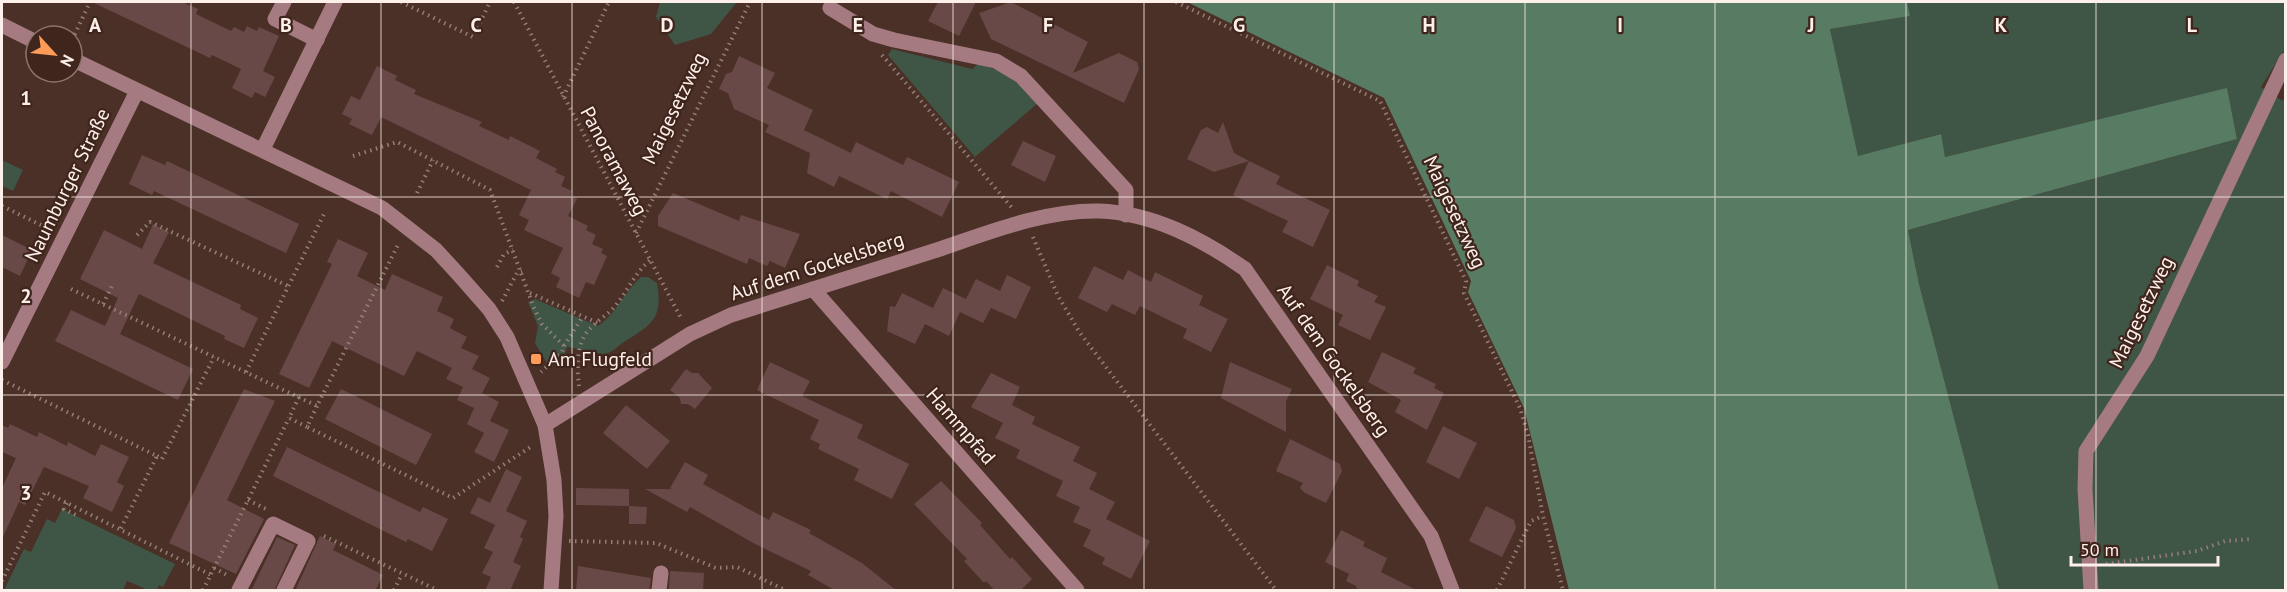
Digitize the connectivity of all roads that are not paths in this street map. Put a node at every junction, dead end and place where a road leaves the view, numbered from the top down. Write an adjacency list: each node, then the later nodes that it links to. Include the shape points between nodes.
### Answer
1 (284, 2): 6 (street, via 275,19)
2 (335, 2): 6 (street)
3 (830, 8): 11 (street, via 873,34 996,61 1021,75 1126,190)
4 (2, 25): 5 (street)
5 (24, 36)
6 (317, 40): 10 (street)
7 (2286, 60): 22 (street, Maigesetzweg, via 2147,356 2086,451)
8 (84, 65): 9 (street)
9 (137, 91): 10 (street); 13 (street, Naumburger Straße)
10 (263, 149): 14 (street, via 350,190 408,226 436,250 489,309 507,337)
11 (1126, 215): 12 (street, Auf dem Gockelsberg, via 1099,211 1024,222); 21 (street, Auf dem Gockelsberg, via 1171,226 1212,246 1245,269 1431,536)
12 (813, 289): 14 (street, Auf dem Gockelsberg, via 731,315 690,334); 20 (street, Hammpfad)
13 (2, 363)
14 (546, 431): 18 (street, via 554,480 556,541)
15 (661, 573): 19 (street)
16 (239, 591): 17 (street, via 273,524 308,541)
17 (284, 591)
18 (551, 591)
19 (660, 591)
20 (1077, 591)
21 (1452, 591)
22 (2091, 591)

